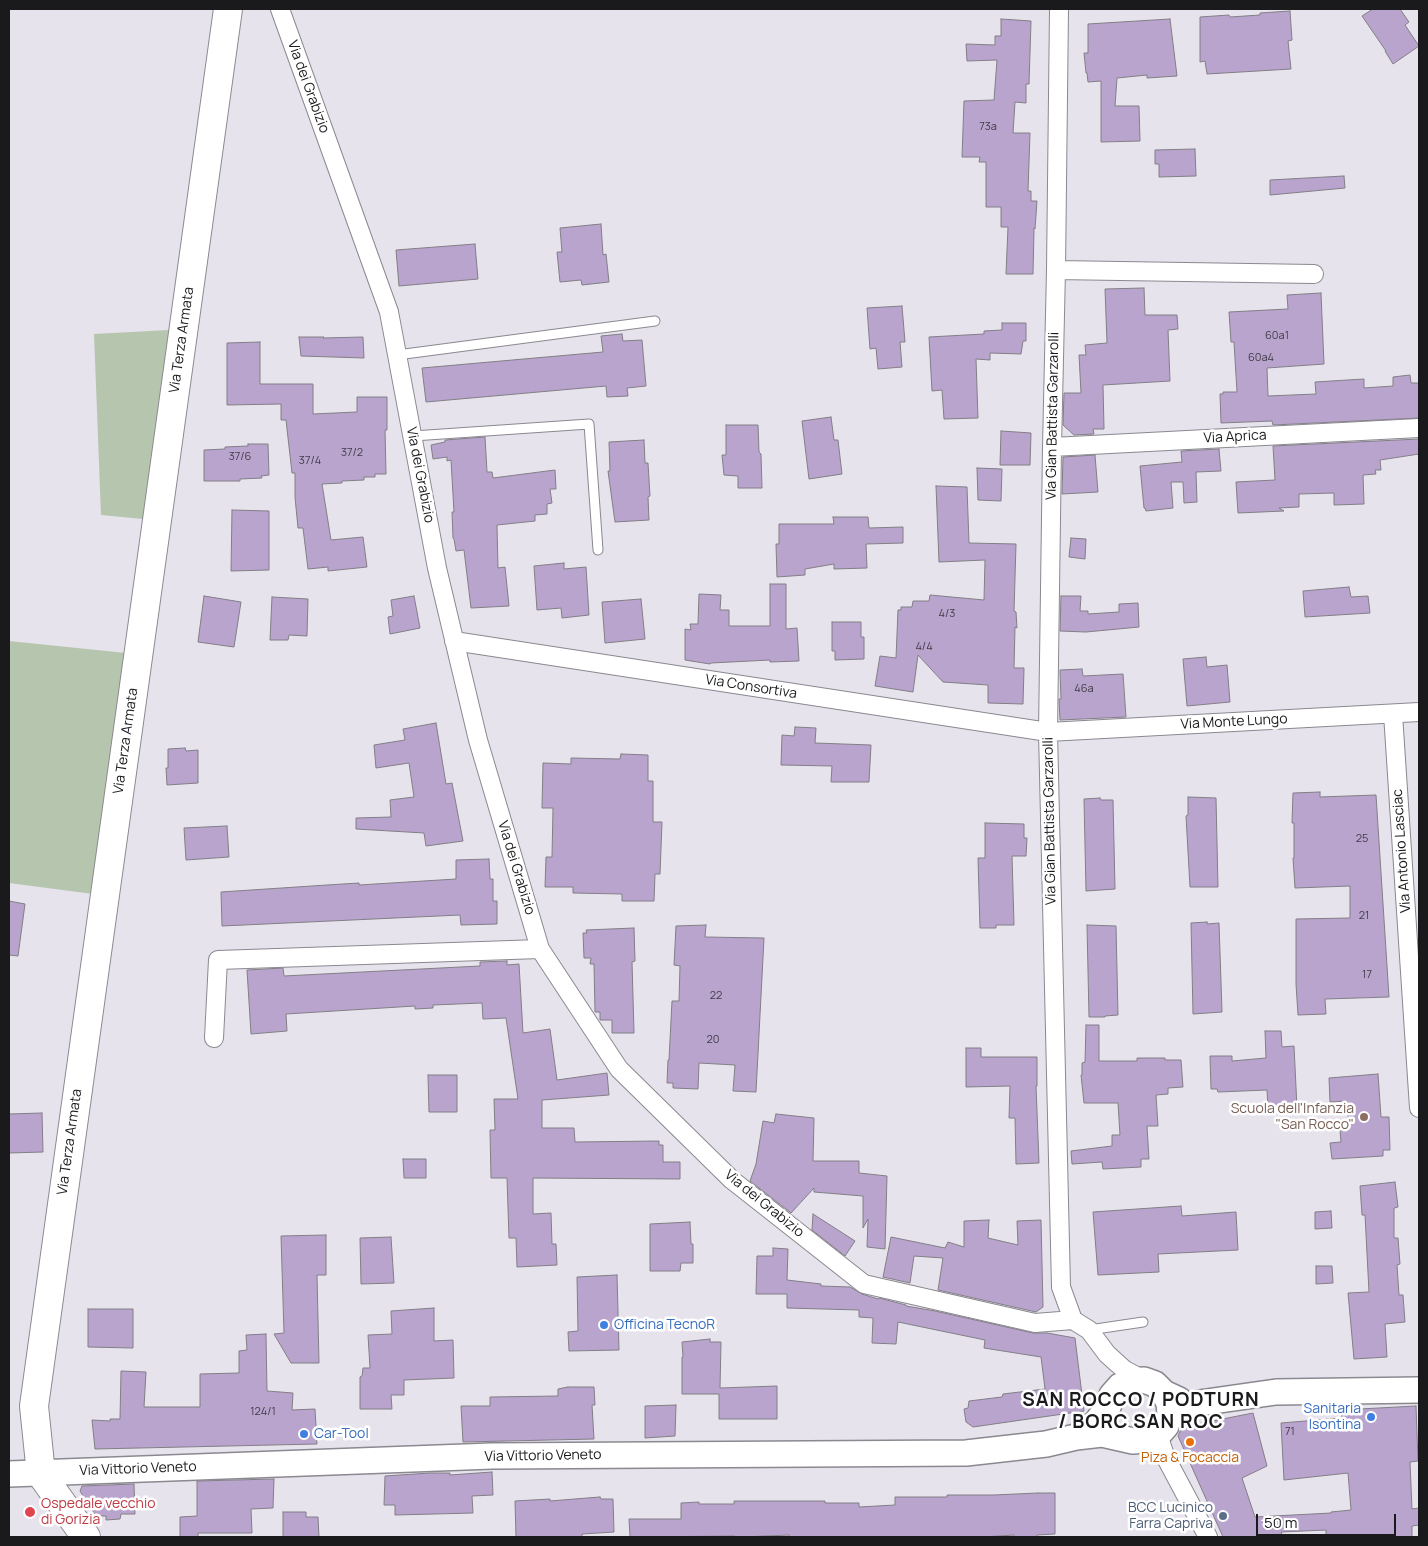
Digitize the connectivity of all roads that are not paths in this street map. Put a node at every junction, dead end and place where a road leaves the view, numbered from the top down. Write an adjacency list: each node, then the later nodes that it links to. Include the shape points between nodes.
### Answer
1 (228, 9): 29 (main road, Via Terza Armata, via 34,1406)
2 (280, 9): 7 (street, Via dei Grabizio, via 389,312)
3 (1059, 9): 4 (street, Via Gian Battista Garzarolli)
4 (1056, 270): 5 (street); 10 (street, Via Gian Battista Garzarolli)
5 (1314, 274)
6 (655, 321): 7 (lane)
7 (397, 355): 9 (street, Via dei Grabizio)
8 (1419, 428): 10 (street, Via Aprica)
9 (413, 436): 11 (lane, via 589,424); 12 (street, Via dei Grabizio)
10 (1052, 447): 15 (street, Via Gian Battista Garzarolli)
11 (598, 550)
12 (454, 641): 15 (street, Via Consortiva); 16 (street, Via dei Grabizio, via 478,740)
13 (1419, 712): 14 (street, Via Monte Lungo)
14 (1393, 714): 15 (street, Via Monte Lungo); 18 (street, Via Antonio Lasciac)
15 (1048, 732): 19 (street, Via Gian Battista Garzarolli, via 1061,1287)
16 (540, 949): 17 (street, via 218,960); 19 (street, Via dei Grabizio, via 620,1069 732,1180 864,1284 1035,1323)
17 (214, 1038)
18 (1419, 1108)
19 (1073, 1320): 21 (street)
20 (1142, 1322): 21 (lane)
21 (1089, 1330): 22 (street)
22 (1107, 1354): 23 (street, via 1125,1370); 25 (street, via 1113,1375)
23 (1144, 1380): 25 (main road, Via Vittorio Veneto, via 1120,1386); 26 (main road, via 1155,1384)
24 (1419, 1390): 26 (main road, via 1276,1392 1183,1407)
25 (1110, 1401): 26 (main road, via 1109,1418 1113,1429); 27 (main road, Via Vittorio Veneto, via 1096,1423)
26 (1152, 1424): 27 (main road, Via Vittorio Veneto); 31 (street, via 1166,1458)
27 (1076, 1437): 29 (main road, Via Vittorio Veneto, via 1046,1444 966,1453 492,1456)
28 (9, 1474): 29 (main road, Via Vittorio Veneto)
29 (41, 1474): 30 (main road)
30 (86, 1537)
31 (1208, 1537)

